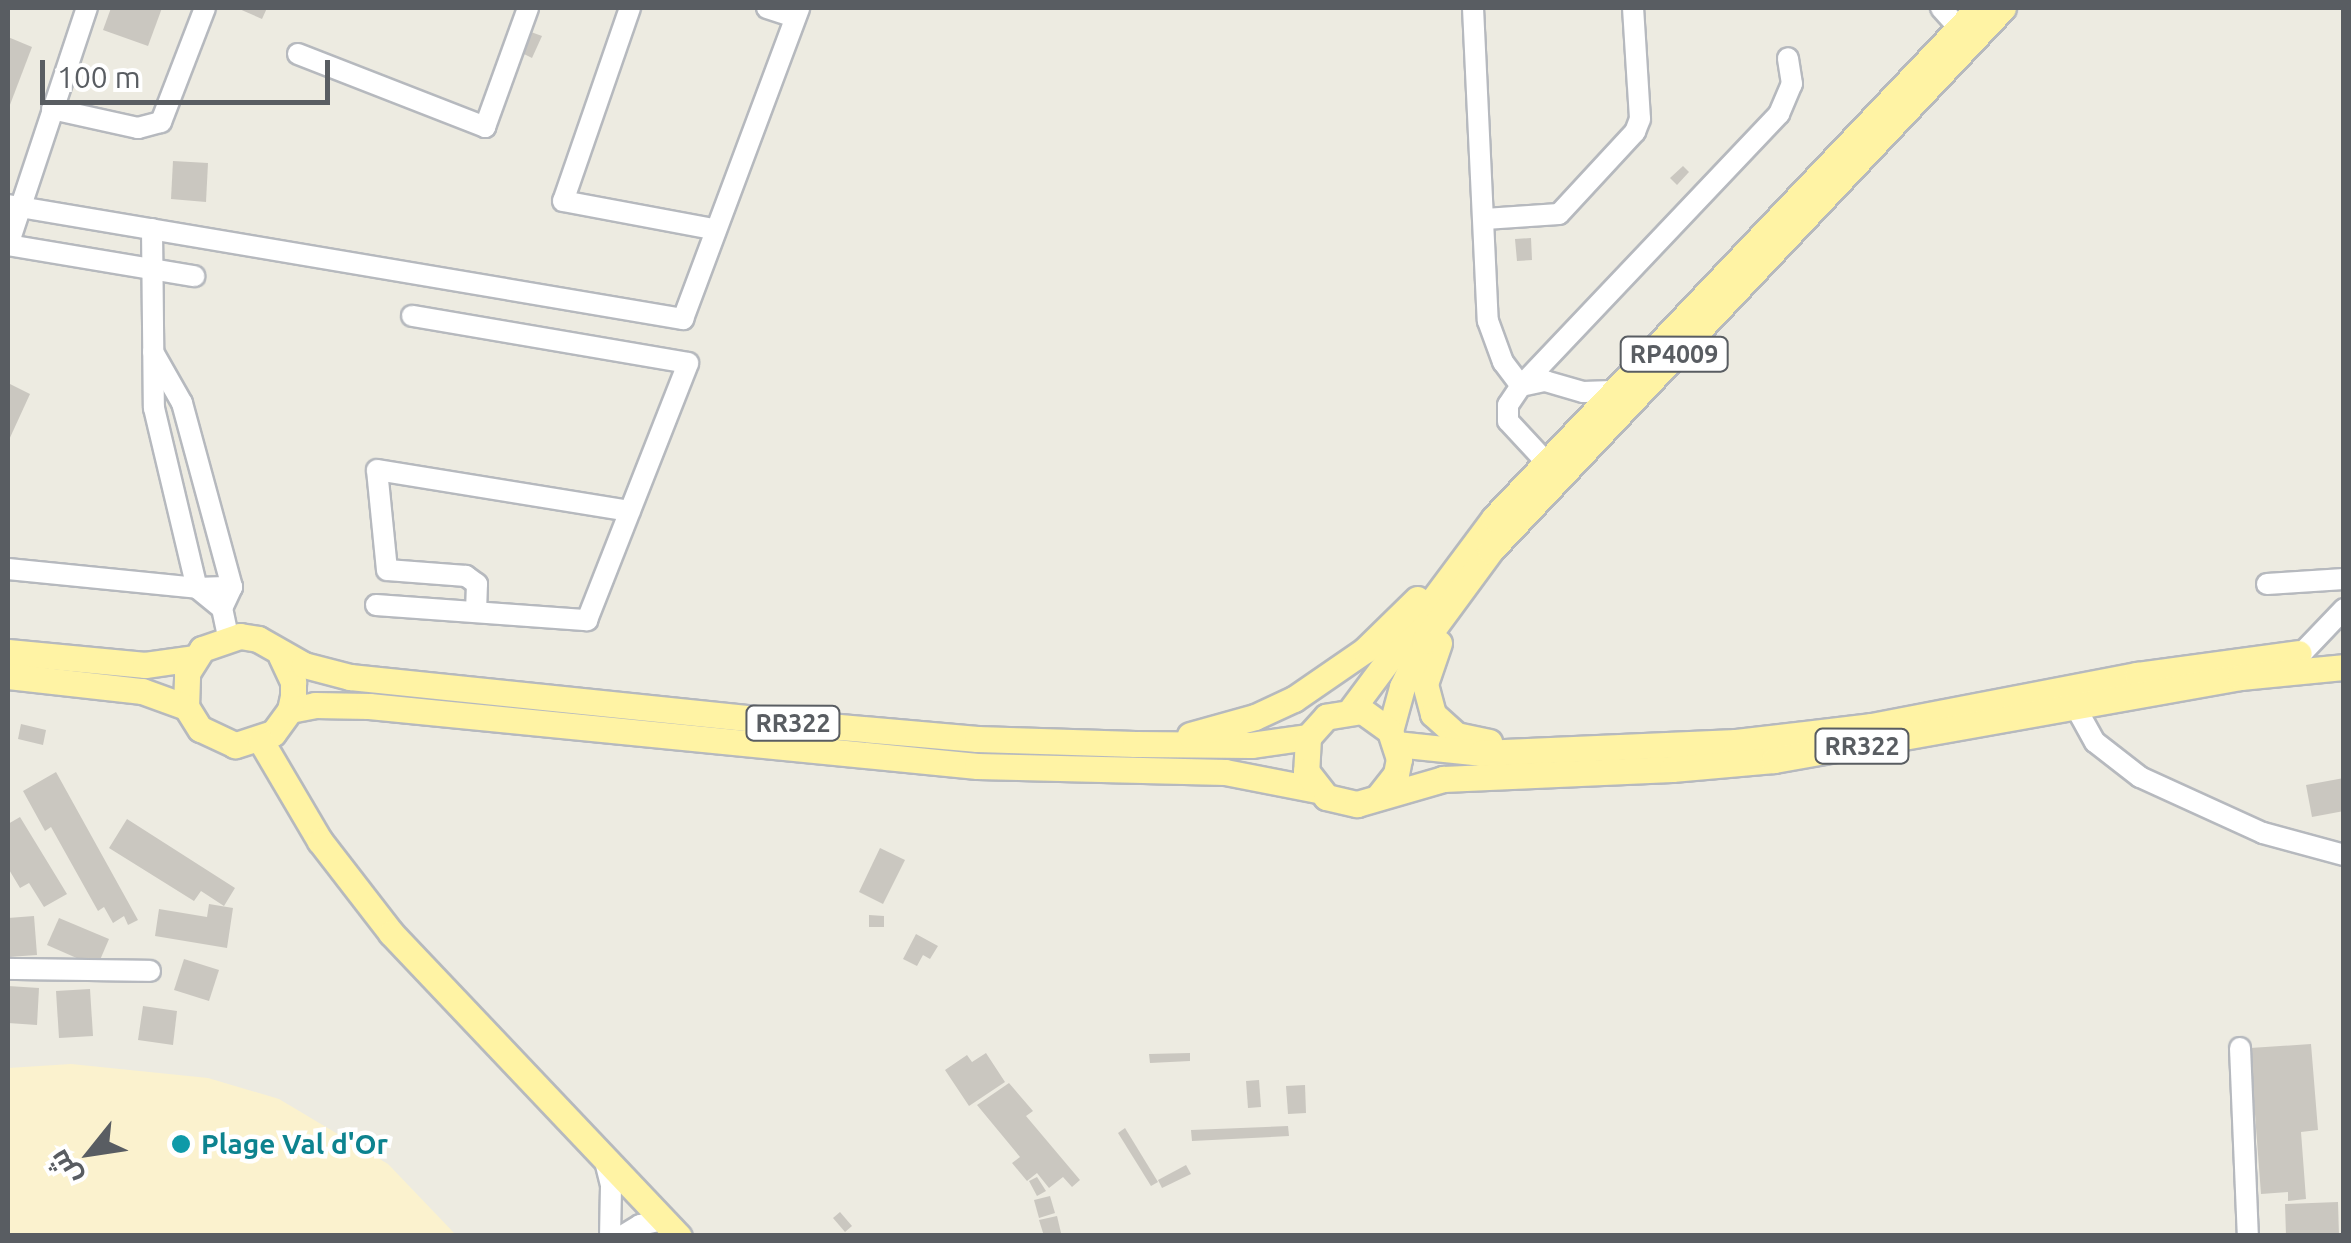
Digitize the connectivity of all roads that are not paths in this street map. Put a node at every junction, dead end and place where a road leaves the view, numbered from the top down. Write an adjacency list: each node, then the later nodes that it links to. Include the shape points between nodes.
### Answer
1 (87, 8): 15 (street)
2 (205, 8): 15 (street, via 161,122 138,128)
3 (528, 8): 13 (street, via 485,127)
4 (630, 8): 19 (street, via 563,201)
5 (767, 8): 11 (street)
6 (1472, 8): 17 (street)
7 (1633, 8): 17 (street, via 1636,132 1559,214)
8 (1941, 8): 12 (street)
9 (1978, 8): 12 (main road, RP4009)
10 (2002, 8): 12 (main road, RP4009)
11 (797, 12): 19 (street)
12 (1964, 35): 26 (main road, RP4009); 30 (main road, RP4009)
13 (298, 54)
14 (1788, 58): 25 (street, via 1792,84 1779,114)
15 (52, 108): 16 (street)
16 (13, 206): 18 (street); 20 (street)
17 (1485, 219): 25 (street, via 1491,335)
18 (152, 229): 19 (street, via 682,319); 21 (street)
19 (714, 229)
20 (8, 244): 21 (street)
21 (150, 269): 22 (street); 24 (street)
22 (194, 276)
23 (412, 316): 28 (street, via 688,363)
24 (153, 352): 33 (street, via 182,403); 34 (street, via 154,408)
25 (1522, 386): 26 (street, via 1546,381 1583,392); 27 (street, via 1508,406 1508,421)
26 (1612, 391): 27 (main road, RP4009)
27 (1547, 463): 30 (main road, RP4009)
28 (630, 511): 38 (street, via 587,620); 38 (street, via 377,470 388,570 466,576 477,584)
29 (8, 569): 34 (street)
30 (1457, 578): 50 (main road, RP4009); 52 (main road, RP4009, via 1412,663 1393,711); 54 (main road, via 1294,699 1214,729); 55 (main road, via 1425,684 1433,714 1471,740)
31 (2344, 579): 32 (street)
32 (2268, 584)
33 (232, 587): 34 (street); 36 (street)
34 (197, 588): 36 (street)
35 (376, 605): 38 (street)
36 (222, 608): 39 (street)
37 (2344, 609): 42 (street)
38 (476, 612)
39 (228, 638): 43 (main road, RR322, via 258,639); 44 (main road)
40 (2344, 650): 42 (main road, RR322)
41 (8, 652): 44 (main road, via 145,665)
42 (2302, 652): 55 (main road, RR322, via 1872,726 1720,744)
43 (281, 656): 49 (main road, via 293,682); 54 (main road, RR322, via 350,677 783,722)
44 (194, 658): 47 (main road, via 184,682)
45 (2344, 667): 48 (main road, RR322, via 2240,677)
46 (8, 676): 47 (main road, via 142,691)
47 (186, 707): 53 (main road, via 210,738 235,745)
48 (2076, 708): 57 (main road, RR322, via 1774,760 1469,776); 58 (street, via 2095,742 2140,777 2263,834)
49 (290, 710): 53 (main road); 56 (main road, RR322, via 369,706 977,766 1224,772)
50 (1350, 710): 51 (main road, RR322, via 1326,718); 52 (main road, RR322, via 1373,716)
51 (1308, 737): 54 (main road, RR322, via 1251,745); 56 (main road, via 1306,770)
52 (1393, 737): 55 (main road, RR322, via 1458,753); 57 (main road, via 1396,774)
53 (261, 741): 62 (main road, via 320,841 391,933)
54 (1135, 744)
55 (1564, 752)
56 (1317, 790): 57 (main road, RR322, via 1347,804)
57 (1378, 796)
58 (2344, 855)
59 (8, 969): 60 (street)
60 (150, 971)
61 (2240, 1048): 66 (street)
62 (604, 1157): 63 (main road); 64 (street)
63 (672, 1228): 65 (street, via 640,1224)
64 (610, 1236)
65 (622, 1236)
66 (2248, 1236)

